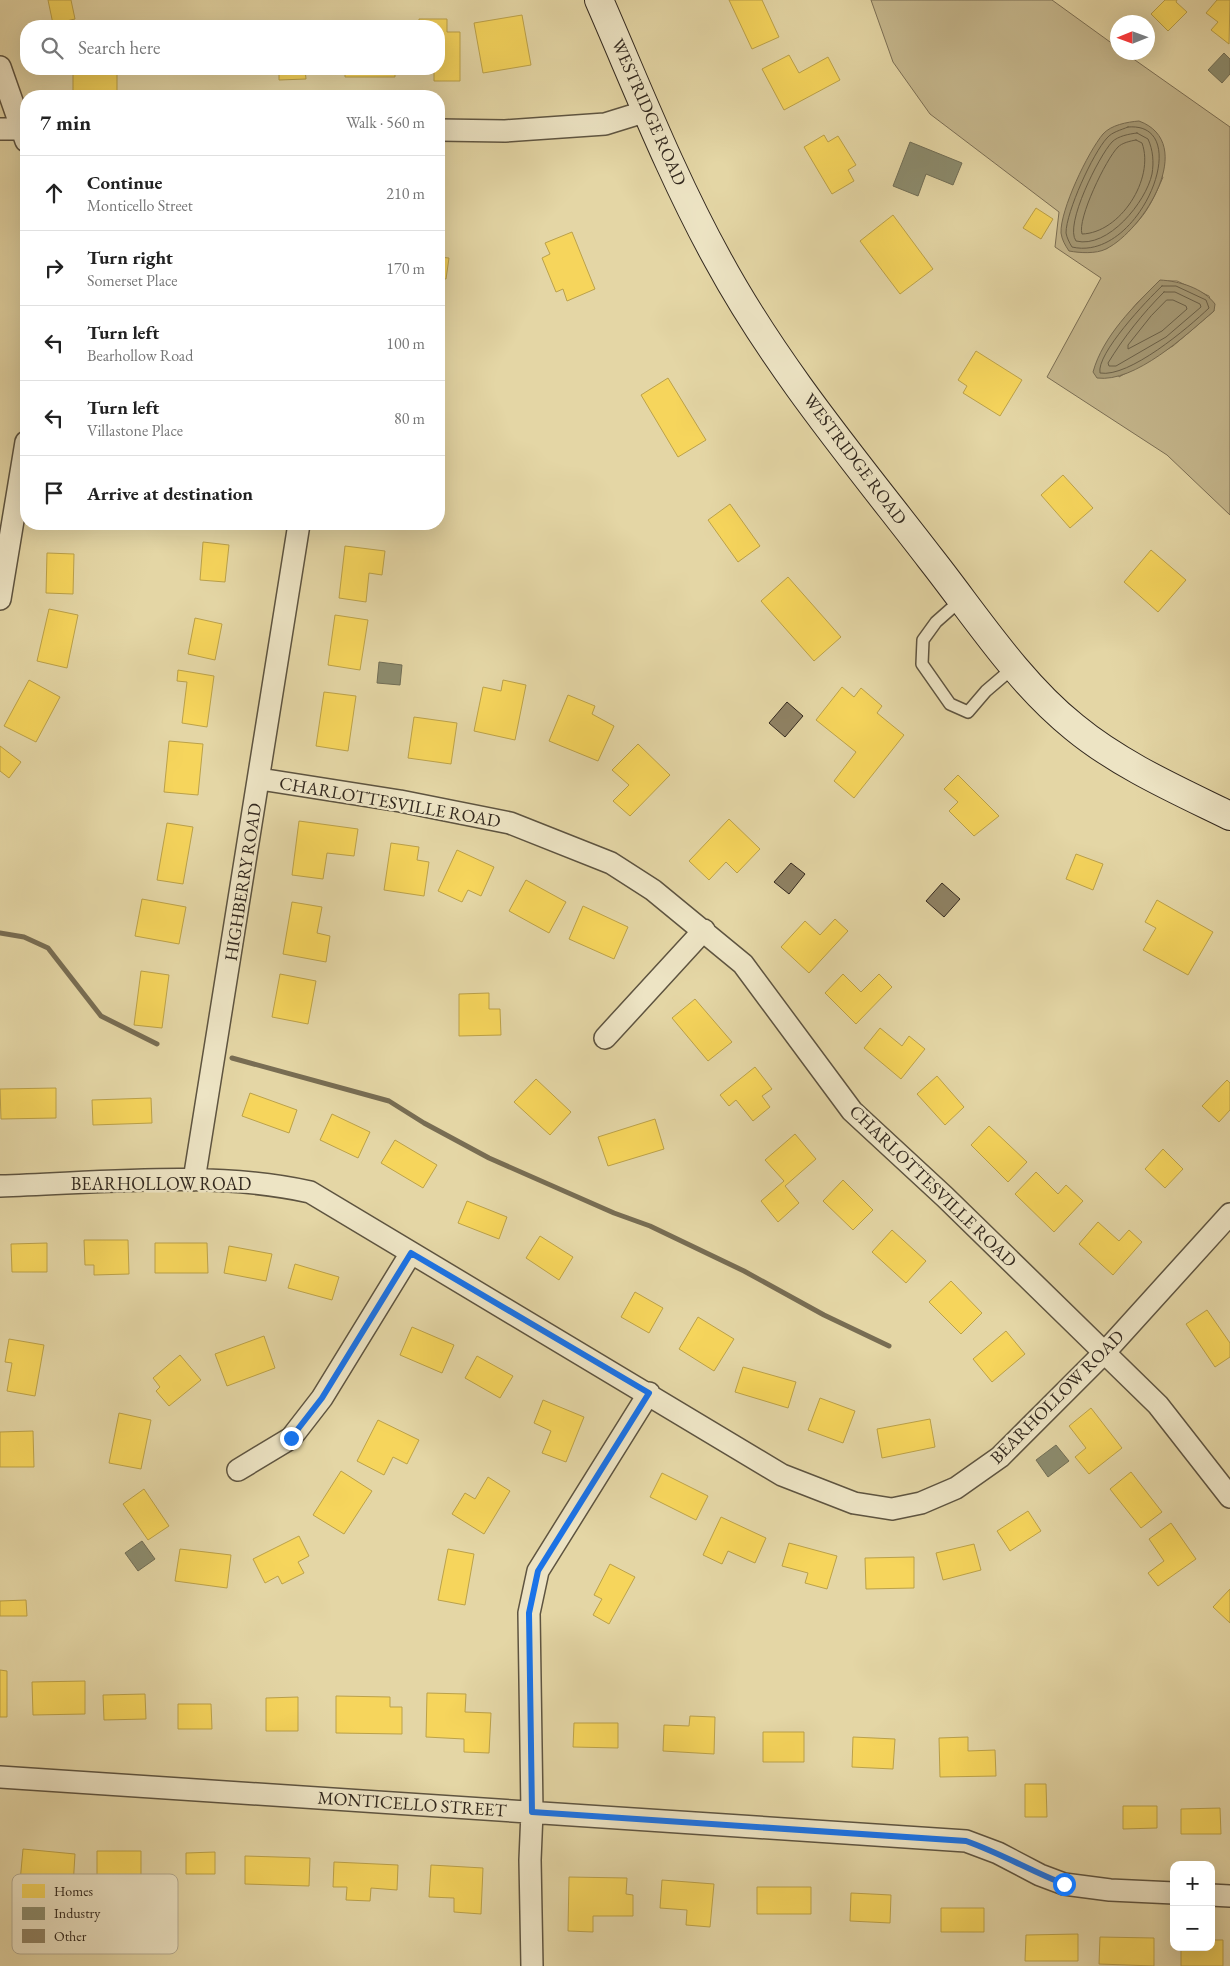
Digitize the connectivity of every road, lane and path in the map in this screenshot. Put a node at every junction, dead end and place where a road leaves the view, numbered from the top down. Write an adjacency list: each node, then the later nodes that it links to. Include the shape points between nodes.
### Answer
1 (599, 0): 3 (main road, WESTRIDGE ROAD)
2 (0, 67): 4 (street)
3 (647, 111): 6 (street, via 605,124 504,131); 11 (main road, WESTRIDGE ROAD, via 696,216 740,297 807,396)
4 (20, 120)
5 (0, 129): 7 (street)
6 (445, 130)
7 (20, 132)
8 (20, 478): 10 (street)
9 (298, 530): 13 (street, HIGHBERRY ROAD)
10 (0, 599)
11 (962, 599): 12 (main road, WESTRIDGE ROAD); 12 (lane, via 936,622 923,640 922,664 950,704 968,712)
12 (1014, 666): 14 (main road, WESTRIDGE ROAD, via 1073,726 1101,747 1168,786)
13 (260, 780): 15 (street, CHARLOTTESVILLE ROAD, via 400,801 510,824 611,863 653,890); 17 (street, HIGHBERRY ROAD)
14 (1230, 816)
15 (704, 930): 16 (street); 21 (street, CHARLOTTESVILLE ROAD, via 743,964 852,1111)
16 (605, 1038)
17 (194, 1180): 18 (street, BEARHOLLOW ROAD); 20 (street, BEARHOLLOW ROAD, via 278,1185 310,1192)
18 (0, 1186)
19 (1230, 1214): 21 (street, BEARHOLLOW ROAD)
20 (411, 1253): 22 (street, BEARHOLLOW ROAD); 23 (street, via 322,1398 291,1438)
21 (1105, 1352): 22 (street, BEARHOLLOW ROAD, via 1000,1457 956,1488 921,1503 892,1509 854,1503 782,1475); 24 (street, CHARLOTTESVILLE ROAD, via 1158,1405)
22 (649, 1393): 26 (street, via 538,1571 529,1613)
23 (238, 1470)
24 (1230, 1497)
25 (0, 1777): 26 (street, MONTICELLO STREET)
26 (532, 1812): 27 (street, MONTICELLO STREET, via 966,1841 1064,1884); 30 (street)
27 (1170, 1893)
28 (1215, 1895): 29 (street)
29 (1230, 1896)
30 (532, 1966)

